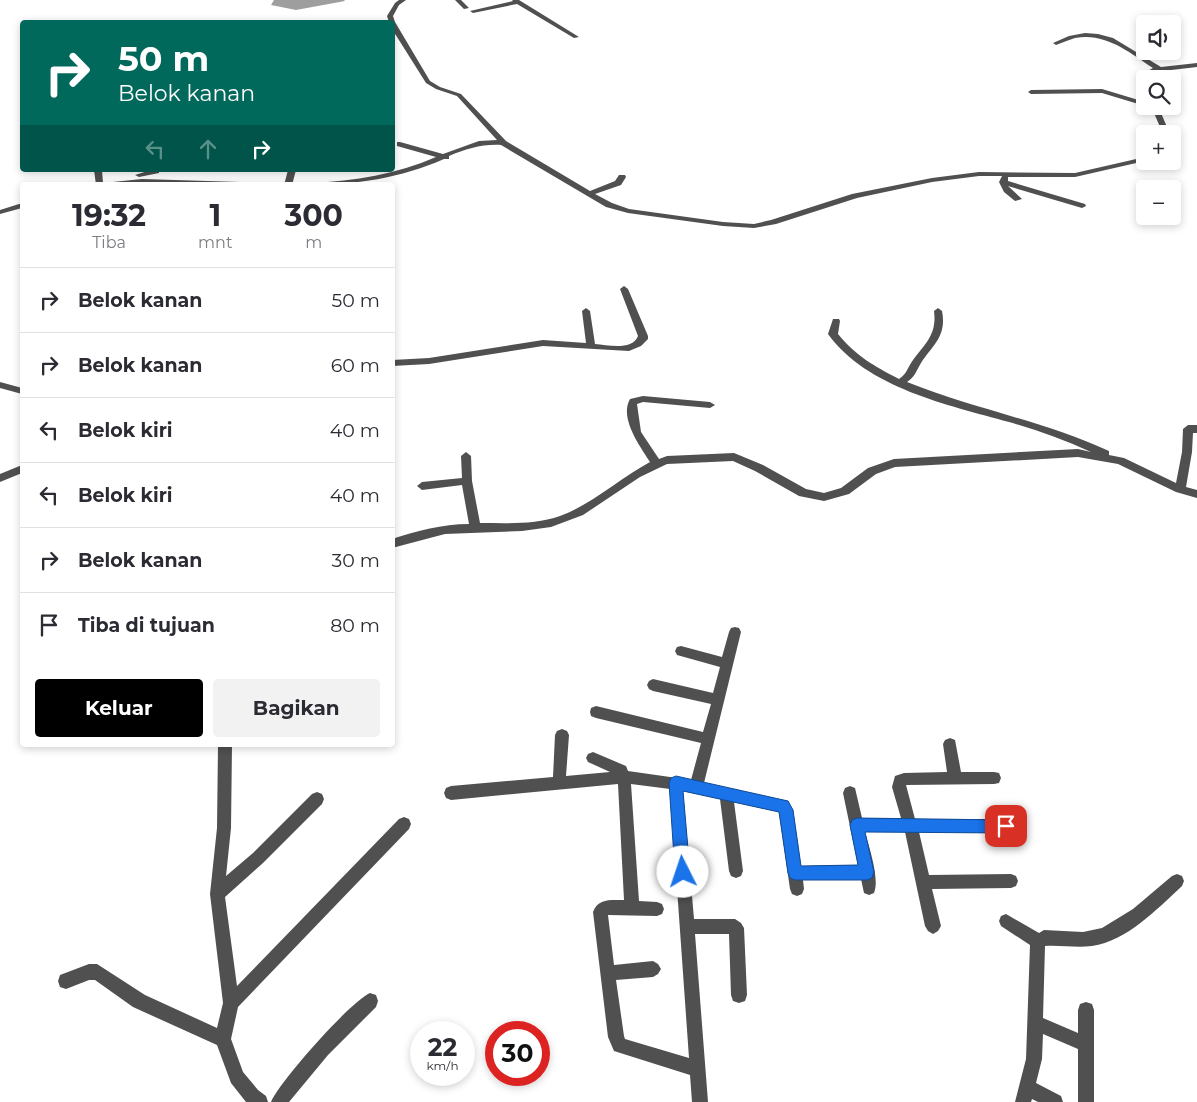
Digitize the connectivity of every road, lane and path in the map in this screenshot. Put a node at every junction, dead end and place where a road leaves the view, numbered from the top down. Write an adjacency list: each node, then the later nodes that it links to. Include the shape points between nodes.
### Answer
1 (403, 0): 6 (street, via 393,10)
2 (458, 0): 4 (street)
3 (516, 1): 5 (street); 8 (street)
4 (466, 8)
5 (473, 11)
6 (391, 20)
7 (395, 28): 15 (street, via 425,79 438,88 459,95)
8 (576, 37)
9 (1056, 44): 11 (street, via 1079,35 1110,38)
10 (1197, 65): 11 (street)
11 (1159, 69): 12 (street)
12 (1155, 70)
13 (1031, 92): 14 (street, via 1102,91)
14 (1136, 101)
15 (503, 143): 17 (street, via 471,146); 29 (street)
16 (400, 144): 17 (street)
17 (446, 157): 20 (street, via 411,170)
18 (1136, 161): 23 (street, via 1075,175)
19 (155, 172): 24 (street); 27 (street, via 181,175)
20 (395, 172)
21 (380, 173): 28 (street)
22 (622, 177): 29 (street, via 618,182)
23 (1005, 178): 29 (street, via 979,174 872,191 754,226 624,210); 30 (street, via 1005,189); 31 (street)
24 (106, 182)
25 (115, 182): 26 (street)
26 (158, 182)
27 (186, 182)
28 (353, 182)
29 (590, 193)
30 (1018, 200)
31 (1082, 206)
32 (20, 207): 33 (street)
33 (0, 212)
34 (624, 289): 38 (street, via 643,339 626,349)
35 (586, 311): 38 (street)
36 (938, 311): 40 (street, via 940,323 934,340 910,376)
37 (836, 321): 40 (street, via 833,334 848,353 871,370)
38 (591, 347): 39 (street, via 536,343 429,361)
39 (395, 363)
40 (900, 383): 46 (street, via 1062,436)
41 (0, 385): 42 (street)
42 (20, 390)
43 (710, 406): 47 (street, via 643,400 633,402 636,432)
44 (1197, 428): 52 (street, via 1188,429)
45 (466, 456): 50 (street)
46 (1120, 461): 47 (street, via 1070,453 894,464 872,471 845,491 824,497 803,493 734,458 675,459); 52 (street)
47 (656, 463): 54 (street, via 566,518 532,526)
48 (20, 470): 49 (street)
49 (0, 478)
50 (467, 481): 51 (street); 54 (street)
51 (422, 486)
52 (1180, 489): 53 (street)
53 (1197, 494)
54 (476, 528): 55 (street, via 433,532)
55 (395, 543)
56 (735, 632): 58 (street)
57 (681, 651): 58 (street)
58 (727, 664): 60 (street)
59 (653, 685): 60 (street)
60 (718, 700): 63 (street)
61 (596, 712): 63 (street)
62 (562, 735): 71 (street)
63 (708, 740): 72 (street)
64 (950, 744): 69 (street)
65 (225, 747): 89 (street, via 224,828)
66 (593, 758): 67 (street, via 621,770)
67 (624, 777): 70 (street); 71 (street); 90 (street)
68 (994, 778): 69 (street)
69 (954, 779): 79 (street, via 900,781 899,788)
70 (676, 783): 72 (street); 93 (street)
71 (559, 784): 73 (street)
72 (696, 788): 75 (street)
73 (451, 793)
74 (850, 793): 78 (street)
75 (726, 794): 81 (street); 83 (street, via 785,808)
76 (317, 799): 89 (street)
77 (404, 824): 101 (street)
78 (857, 825): 79 (street); 82 (street)
79 (910, 825): 80 (street); 86 (street)
80 (1006, 826)
81 (736, 871)
82 (867, 872): 83 (street); 87 (street)
83 (795, 873): 88 (street)
84 (1011, 881): 86 (street)
85 (1177, 881): 95 (street, via 1103,936 1044,938)
86 (923, 882): 94 (street)
87 (869, 888)
88 (797, 889)
89 (217, 894): 101 (street)
90 (632, 908): 91 (street); 97 (street, via 606,908 600,912)
91 (657, 909)
92 (1006, 921): 95 (street)
93 (687, 926): 99 (street, via 735,927); 106 (street)
94 (933, 926)
95 (1038, 941): 103 (street)
96 (653, 969): 97 (street)
97 (608, 973): 106 (street, via 616,1037 620,1045)
98 (66, 981): 104 (street, via 97,972 139,1001)
99 (739, 995)
100 (370, 1001): 109 (street, via 334,1036)
101 (231, 1003): 104 (street)
102 (1086, 1010): 105 (street)
103 (1035, 1024): 105 (street); 107 (street, via 1034,1058)
104 (223, 1039): 108 (street, via 237,1077)
105 (1086, 1044): 112 (street)
106 (698, 1069): 110 (street)
107 (1024, 1095): 111 (street)
108 (260, 1102)
109 (279, 1102)
110 (700, 1102)
111 (1055, 1102)
112 (1086, 1102)

